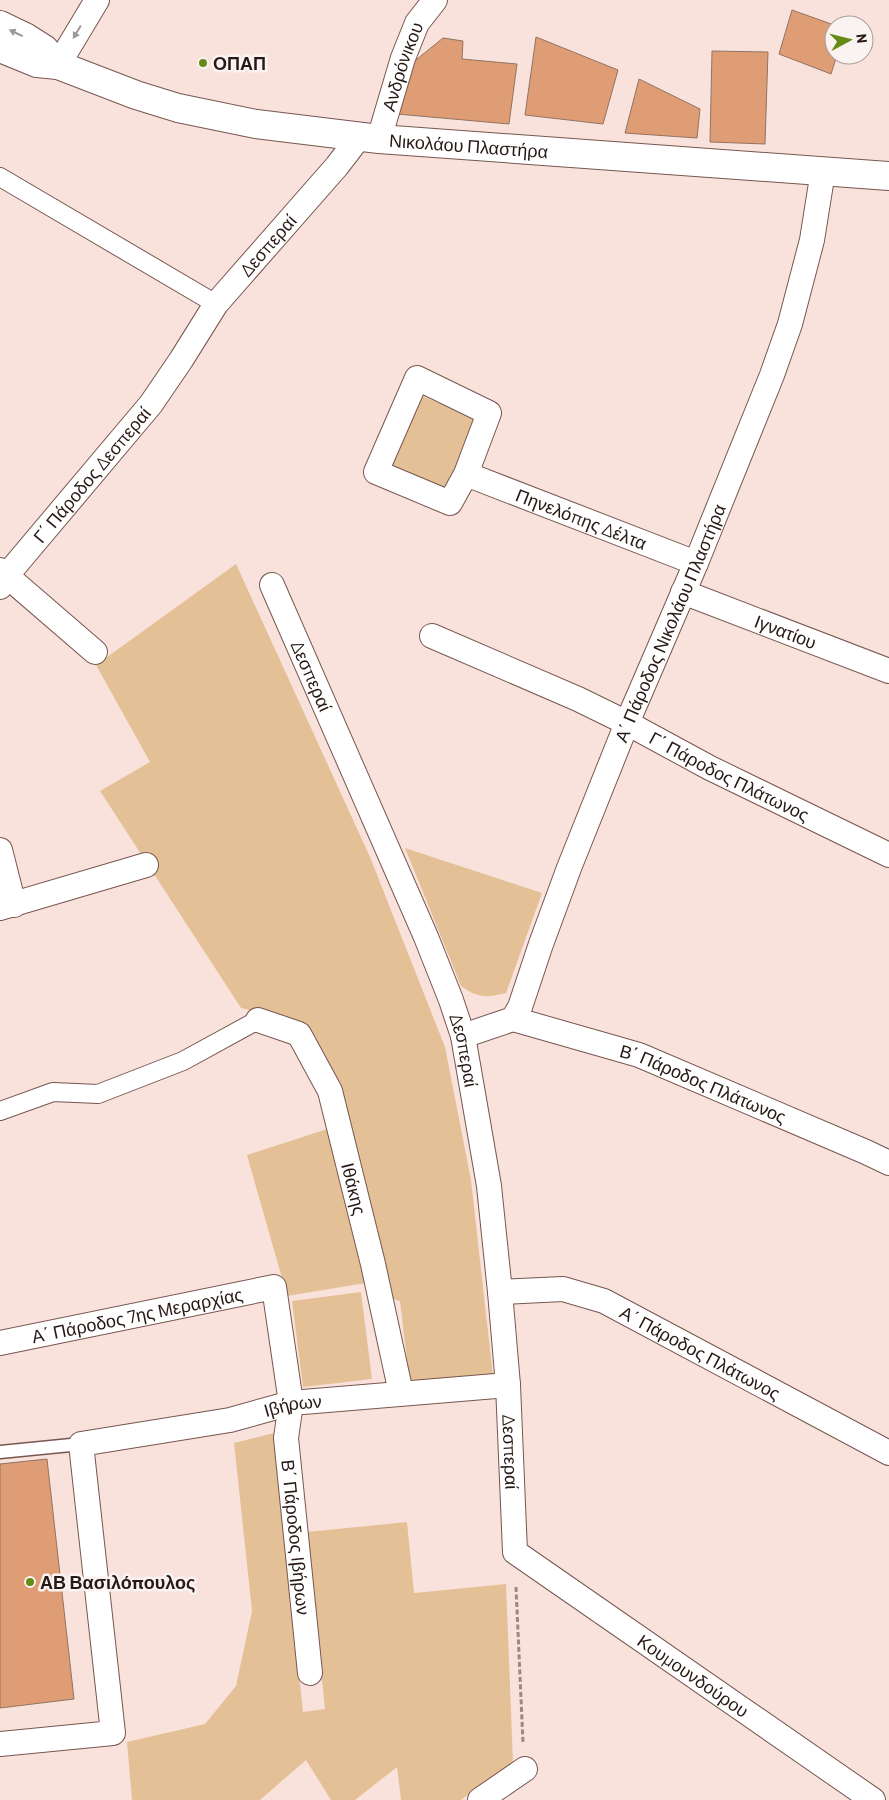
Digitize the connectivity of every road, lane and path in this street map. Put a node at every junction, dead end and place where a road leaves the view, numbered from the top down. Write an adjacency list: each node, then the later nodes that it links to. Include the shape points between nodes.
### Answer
1 (97, 0): 5 (street, one-way to 5)
2 (435, 0): 6 (street, Ανδρόνικου, via 417,23)
3 (0, 25): 5 (main road, Νικολάου Πλαστήρα, one-way to 3, via 44,49)
4 (0, 48): 5 (main road, Νικολάου Πλαστήρα, via 37,63)
5 (58, 65): 6 (main road, Νικολάου Πλαστήρα, via 136,95 220,118)
6 (370, 137): 7 (main road, Νικολάου Πλαστήρα); 10 (street, Δεσπεραί, via 337,166)
7 (823, 171): 8 (main road, Νικολάου Πλαστήρα); 13 (street, Α΄ Πάροδος Νικολάου Πλαστήρα, via 812,240 790,324)
8 (889, 176)
9 (0, 177): 10 (street)
10 (216, 304): 11 (street, Δεσπεραί)
11 (181, 360): 14 (street, Γ΄ Πάροδος Δεσπεραί, via 151,404)
12 (466, 474): 12 (street, via 450,504 376,472 416,378 489,413); 13 (street, Πηνελόπης Δέλτα)
13 (696, 563): 16 (street, Α΄ Πάροδος Νικολάου Πλαστήρα)
14 (2, 577): 18 (street)
15 (272, 584): 27 (street, Δεσπεραί, via 426,937)
16 (684, 592): 19 (street, Ιγνατίου); 20 (street, Α΄ Πάροδος Νικολάου Πλαστήρα)
17 (432, 636): 20 (street, Γ΄ Πάροδος Πλάτωνος)
18 (95, 652)
19 (889, 671)
20 (627, 723): 22 (street, Γ΄ Πάροδος Πλάτωνος, via 710,768); 25 (street, Α΄ Πάροδος Νικολάου Πλαστήρα)
21 (0, 850): 24 (street)
22 (889, 855)
23 (146, 865): 24 (street)
24 (7, 906)
25 (513, 1019): 27 (street); 29 (street, Β΄ Πάροδος Πλάτωνος, via 639,1055)
26 (258, 1020): 28 (street, via 183,1061 98,1094 53,1092); 34 (street, Ιθάκης, via 299,1034 330,1091)
27 (463, 1036): 31 (street, Δεσπεραί, via 489,1186)
28 (0, 1111)
29 (889, 1163)
30 (274, 1287): 32 (street, Α΄ Πάροδος 7ης Μεραρχίας); 35 (street, Β΄ Πάροδος Ιβήρων)
31 (500, 1292): 33 (street, Δεσπεραί); 38 (street, Α΄ Πάροδος Πλάτωνος, via 563,1289 604,1301)
32 (0, 1343)
33 (508, 1384): 34 (street, Ιβήρων); 39 (street, Δεσπεραί)
34 (401, 1393): 35 (street, Ιβήρων)
35 (291, 1403): 36 (street, Ιβήρων, via 230,1420); 40 (street, Β΄ Πάροδος Ιβήρων, via 286,1438)
36 (81, 1444): 37 (lane); 41 (street, via 113,1733)
37 (0, 1452)
38 (889, 1453)
39 (515, 1552): 42 (path); 44 (street, Κουμουνδούρου)
40 (310, 1673)
41 (0, 1744)
42 (525, 1768): 43 (street)
43 (480, 1800)
44 (873, 1800)

